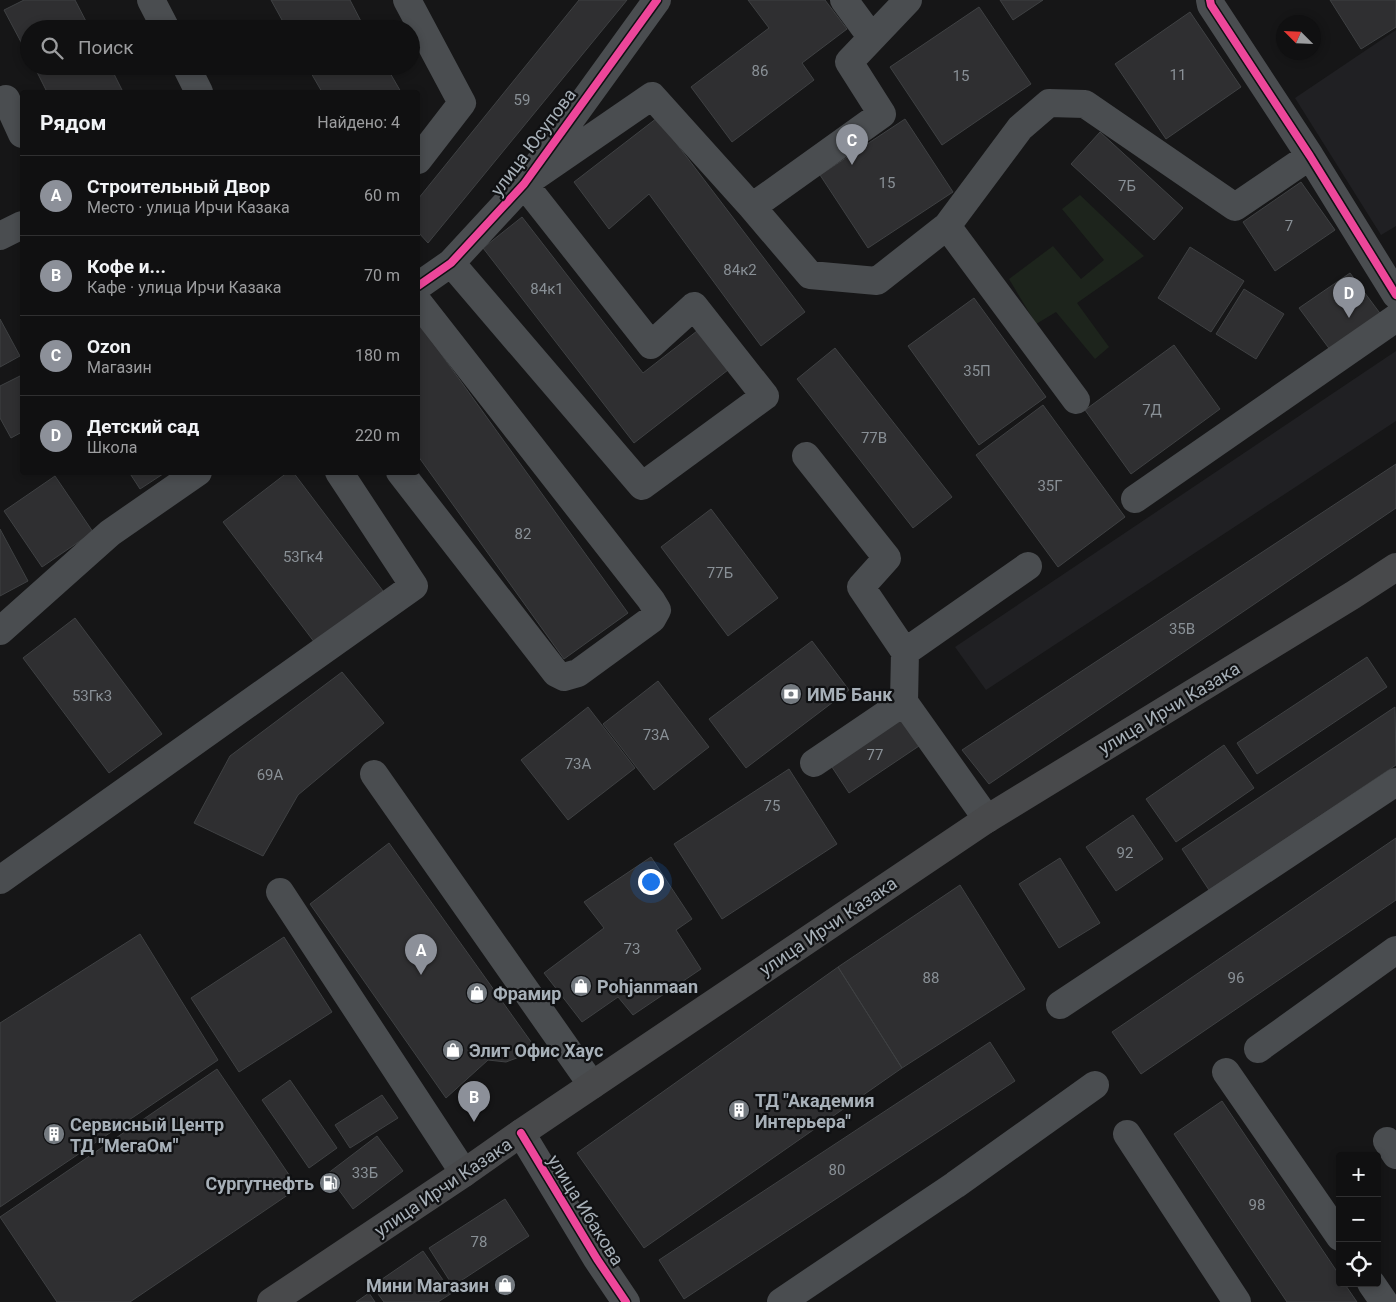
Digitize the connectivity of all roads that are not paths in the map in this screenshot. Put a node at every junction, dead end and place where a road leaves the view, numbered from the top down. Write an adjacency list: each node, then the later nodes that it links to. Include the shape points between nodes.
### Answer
1 (151, 0): 7 (street)
2 (407, 0): 8 (street)
3 (657, 0): 17 (street, улица Юсупова)
4 (844, 0): 10 (street)
5 (908, 0): 10 (street)
6 (1210, 0): 15 (street)
7 (161, 20)
8 (418, 20)
9 (420, 24): 16 (street, via 462,103)
10 (872, 38): 18 (street, via 850,62 882,114)
11 (190, 75): 12 (street)
12 (198, 90)
13 (0, 102): 14 (street, via 6,99)
14 (20, 130)
15 (1310, 156): 20 (street, via 1235,207 1085,104 1049,103 1020,128); 24 (street)
16 (420, 157)
17 (524, 184): 18 (street, via 652,96); 22 (street, улица Юсупова); 22 (street, via 651,344 694,306 765,396 642,486)
18 (752, 207): 20 (street, via 810,275 877,281)
19 (20, 225): 21 (street)
20 (947, 226): 27 (street)
21 (0, 236)
22 (451, 263): 23 (street, улица Юсупова)
23 (420, 285)
24 (1396, 295)
25 (420, 305): 31 (street, via 657,610 652,619 578,673 564,677 556,673)
26 (1396, 318): 32 (street)
27 (1076, 400)
28 (806, 456): 36 (street, via 887,558 861,587)
29 (194, 475): 35 (street, via 110,533)
30 (341, 475): 42 (street, via 414,586)
31 (402, 475)
32 (1135, 499)
33 (1028, 566): 36 (street)
34 (1396, 567): 41 (main road, улица Ирчи Казака)
35 (0, 631)
36 (905, 652): 37 (street)
37 (904, 702): 38 (street); 41 (street)
38 (814, 764)
39 (374, 774): 48 (street)
40 (1396, 782): 45 (street)
41 (987, 819): 48 (main road, улица Ирчи Казака)
42 (0, 880)
43 (280, 892): 52 (street)
44 (1396, 950): 46 (street)
45 (1060, 1005)
46 (1258, 1049)
47 (1226, 1072): 53 (street)
48 (592, 1085): 50 (main road, улица Ирчи Казака)
49 (1095, 1085): 57 (street, via 955,1185)
50 (521, 1133): 52 (main road, улица Ирчи Казака); 56 (street, улица Ибакова)
51 (1127, 1134): 58 (street)
52 (464, 1174): 55 (main road, улица Ирчи Казака)
53 (1336, 1231)
54 (1375, 1287): 59 (street)
55 (270, 1302)
56 (626, 1302)
57 (780, 1302)
58 (1237, 1302)
59 (1384, 1302)

